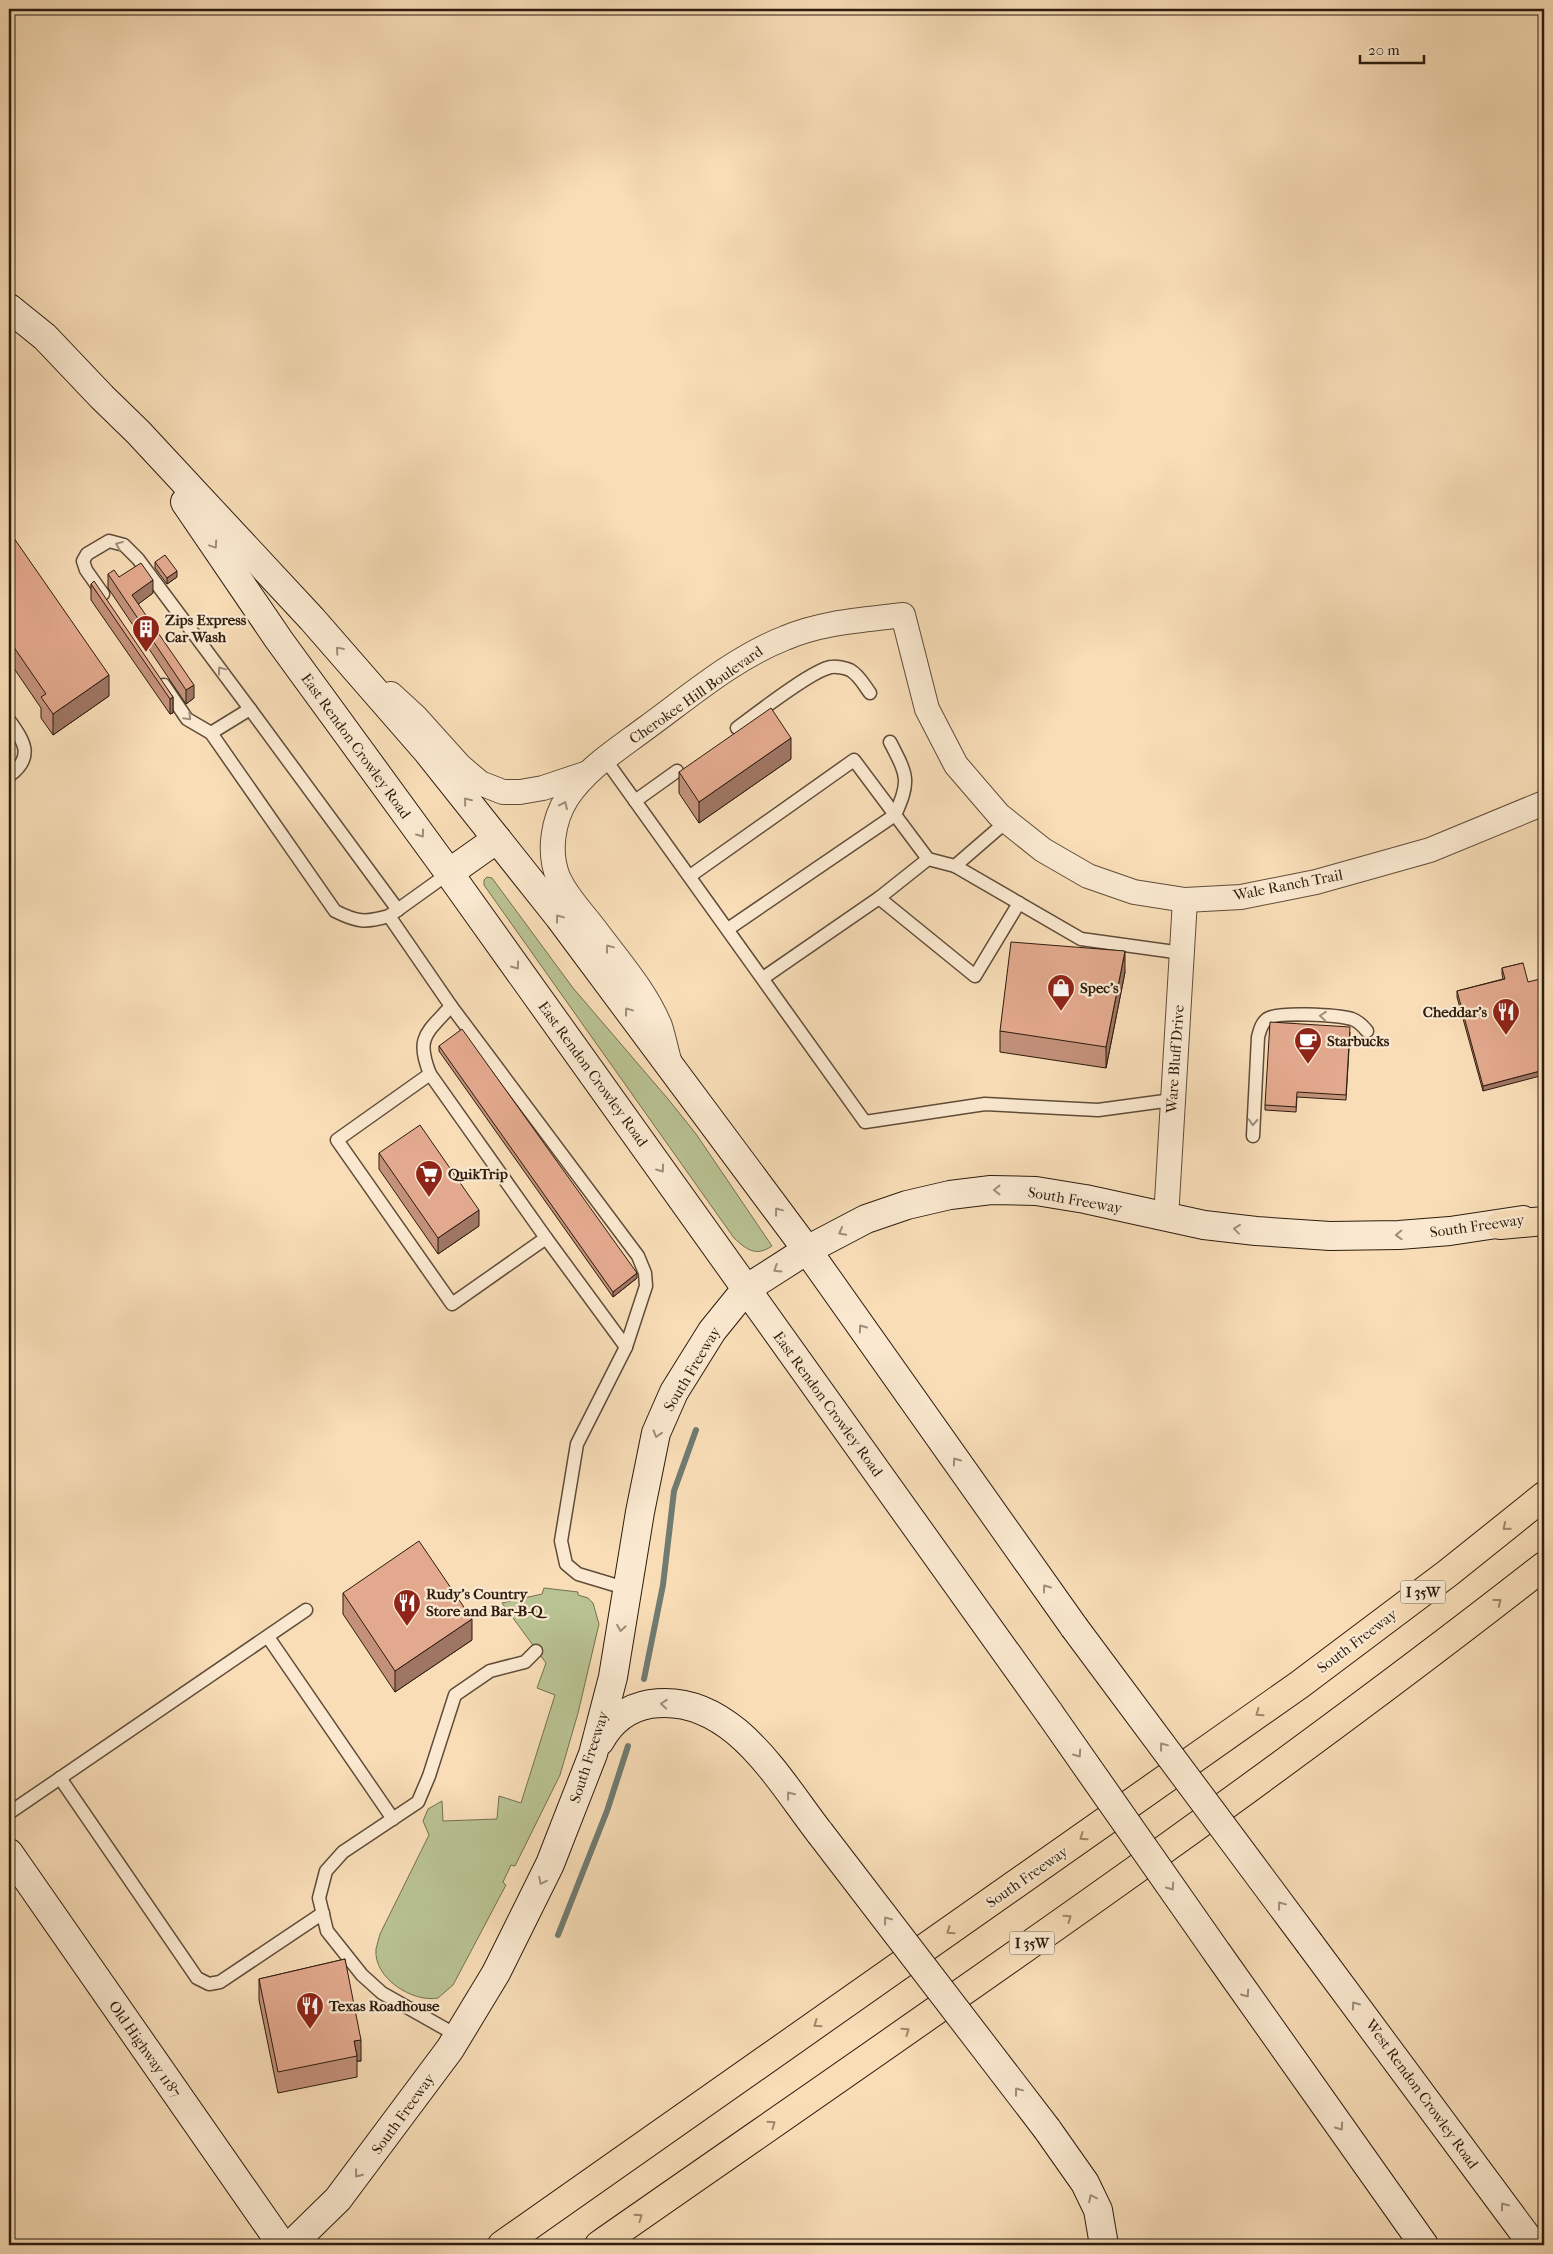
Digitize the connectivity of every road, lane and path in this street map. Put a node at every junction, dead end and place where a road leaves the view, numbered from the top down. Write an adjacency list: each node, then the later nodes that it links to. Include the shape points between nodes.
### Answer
1 (9, 308): 2 (main road, East Rendon Crowley Road, via 45,337)
2 (138, 432): 5 (main road, East Rendon Crowley Road, one-way to 2); 24 (main road, East Rendon Crowley Road, one-way to 24, via 279,640)
3 (109, 603): 8 (lane, one-way to 3, via 138,559 124,545 109,541 87,554 84,562)
4 (903, 615): 13 (street, Cherokee Hill Boulevard, via 814,627 784,638 738,662); 20 (street, Wale Ranch Trail, via 927,708 956,765)
5 (357, 670): 15 (street, Cherokee Hill Boulevard, via 415,716 460,766 480,783 503,792 520,792); 21 (main road, East Rendon Crowley Road, one-way to 5)
6 (159, 678): 11 (lane, one-way to 11, via 187,719)
7 (870, 694): 10 (lane, via 849,669 832,667 821,670)
8 (250, 709): 11 (lane); 29 (lane)
9 (9, 720): 16 (lane, via 26,750 23,760)
10 (737, 728)
11 (210, 733): 29 (lane, via 335,911 354,920 370,922)
12 (890, 742): 19 (lane, via 907,781)
13 (605, 760): 15 (street, Cherokee Hill Boulevard); 17 (lane)
14 (677, 771): 17 (lane)
15 (585, 774): 35 (street, Cherokee Hill Boulevard, one-way to 15, via 660,1028 648,1003 558,877 552,854 554,828 566,799)
16 (9, 776)
17 (635, 801): 25 (lane)
18 (1544, 803): 27 (street, Wale Ranch Trail, via 1430,850 1357,871 1240,897)
19 (895, 815): 22 (lane); 25 (lane, via 854,760); 30 (lane)
20 (1007, 821): 23 (lane); 27 (street, Wale Ranch Trail, via 1043,850 1088,876 1134,892)
21 (497, 839): 24 (main road); 35 (main road, East Rendon Crowley Road, one-way to 21)
22 (928, 859): 23 (lane); 26 (lane)
23 (955, 866): 28 (lane)
24 (449, 873): 29 (lane); 45 (main road, East Rendon Crowley Road, one-way to 45)
25 (690, 876): 30 (lane)
26 (879, 898): 28 (lane, via 975,976); 32 (lane)
27 (1185, 900): 31 (street, Ware Bluff Drive)
28 (1018, 903): 31 (lane, via 1081,939)
29 (394, 913): 33 (lane)
30 (728, 929): 32 (lane)
31 (1182, 953): 37 (street, Ware Bluff Drive)
32 (763, 978): 37 (lane, via 866,1122 985,1104 1098,1110)
33 (451, 1006): 36 (lane, via 425,1035 422,1047); 46 (lane, via 638,1256 646,1286)
34 (1367, 1031): 38 (lane, one-way to 38, via 1361,1024 1347,1018 1285,1014 1267,1019 1258,1036)
35 (671, 1067): 44 (main road, East Rendon Crowley Road, one-way to 35)
36 (430, 1074): 43 (lane); 43 (lane, via 337,1140 452,1304)
37 (1172, 1100): 40 (street, Ware Bluff Drive)
38 (1253, 1136)
39 (1544, 1216): 42 (main road, South Freeway)
40 (1166, 1218): 42 (main road, South Freeway, one-way to 40, via 1399,1235 1330,1236 1239,1229); 44 (main road, South Freeway, one-way to 44, via 1065,1196 991,1190 907,1204 866,1219)
41 (1544, 1221): 42 (highway)
42 (1500, 1225)
43 (546, 1238): 46 (lane)
44 (807, 1250): 45 (main road, South Freeway, one-way to 45); 51 (main road, East Rendon Crowley Road, one-way to 44)
45 (746, 1289): 49 (main road, South Freeway, one-way to 49, via 712,1331 674,1392 656,1433); 66 (main road, East Rendon Crowley Road, one-way to 66, bridge)
46 (626, 1347): 49 (lane, via 578,1444 561,1541 566,1564 571,1570)
47 (1544, 1496): 63 (highway, South Freeway / I 35W, one-way to 63, via 1299,1685)
48 (1544, 1566): 64 (highway, I 35W, one-way to 48, via 1157,1856)
49 (628, 1589): 54 (main road, South Freeway, one-way to 54, via 613,1677)
50 (306, 1610): 52 (lane)
51 (1074, 1627): 67 (main road, West Rendon Crowley Road, one-way to 51, bridge)
52 (268, 1637): 55 (lane); 57 (lane)
53 (536, 1651): 57 (lane, via 525,1662 490,1671 455,1695 418,1802)
54 (593, 1754): 60 (main road, South Freeway, one-way to 60, via 550,1864 496,1974); 65 (main road, one-way to 54, bridge, via 1098,2210 1085,2183 747,1739 725,1721 691,1706 659,1703 624,1713 604,1734)
55 (60, 1778): 56 (lane); 59 (lane, via 197,1978 209,1984 220,1982)
56 (9, 1814)
57 (393, 1818): 59 (lane, via 342,1852 326,1871 319,1898)
58 (9, 1853): 61 (main road, Old Highway 1187)
59 (323, 1914): 60 (lane, via 327,1931 362,1975 382,1993)
60 (458, 2036): 62 (main road, South Freeway, one-way to 62, via 338,2199)
61 (282, 2245)
62 (291, 2245)
63 (502, 2245)
64 (599, 2245)
65 (1104, 2245)
66 (1424, 2245)
67 (1533, 2245)

